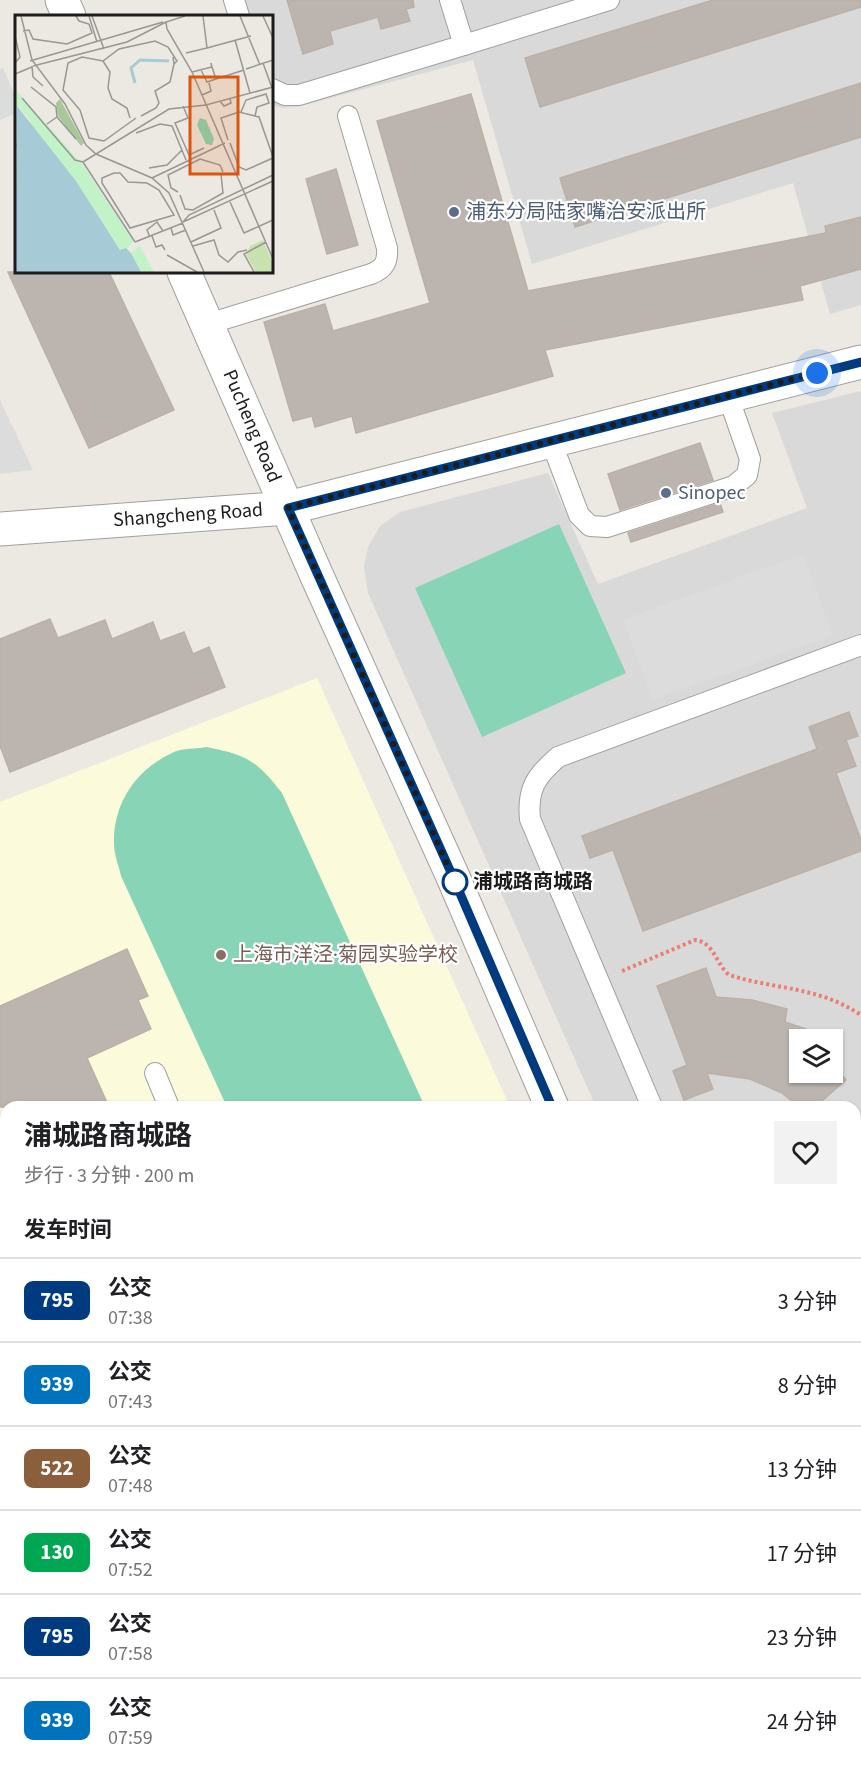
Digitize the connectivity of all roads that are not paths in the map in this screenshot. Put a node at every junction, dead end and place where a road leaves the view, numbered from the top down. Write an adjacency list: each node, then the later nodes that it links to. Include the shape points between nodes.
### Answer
1 (62, 0): 5 (street)
2 (234, 0): 6 (lane)
3 (450, 0): 7 (lane)
4 (609, 0): 7 (lane)
5 (69, 15)
6 (239, 15)
7 (464, 45): 8 (lane, via 299,95)
8 (273, 89)
9 (348, 116): 11 (lane, via 387,248 385,265 371,274)
10 (184, 273): 11 (street, Pucheng Road)
11 (208, 324): 15 (street, Pucheng Road)
12 (861, 362): 13 (street, Shangcheng Road)
13 (729, 396): 14 (street, Shangcheng Road); 14 (lane, via 750,459 747,475 734,486 607,527 591,526 579,515)
14 (551, 441): 15 (street, Shangcheng Road)
15 (288, 508): 16 (street, Shangcheng Road); 20 (street, Pucheng Road)
16 (0, 529)
17 (861, 645): 21 (lane, via 558,757 533,786 528,802 530,819)
18 (154, 1073): 19 (lane)
19 (166, 1101)
20 (549, 1101)
21 (649, 1101)
22 (612, 1773): 23 (lane)
23 (620, 1773)

